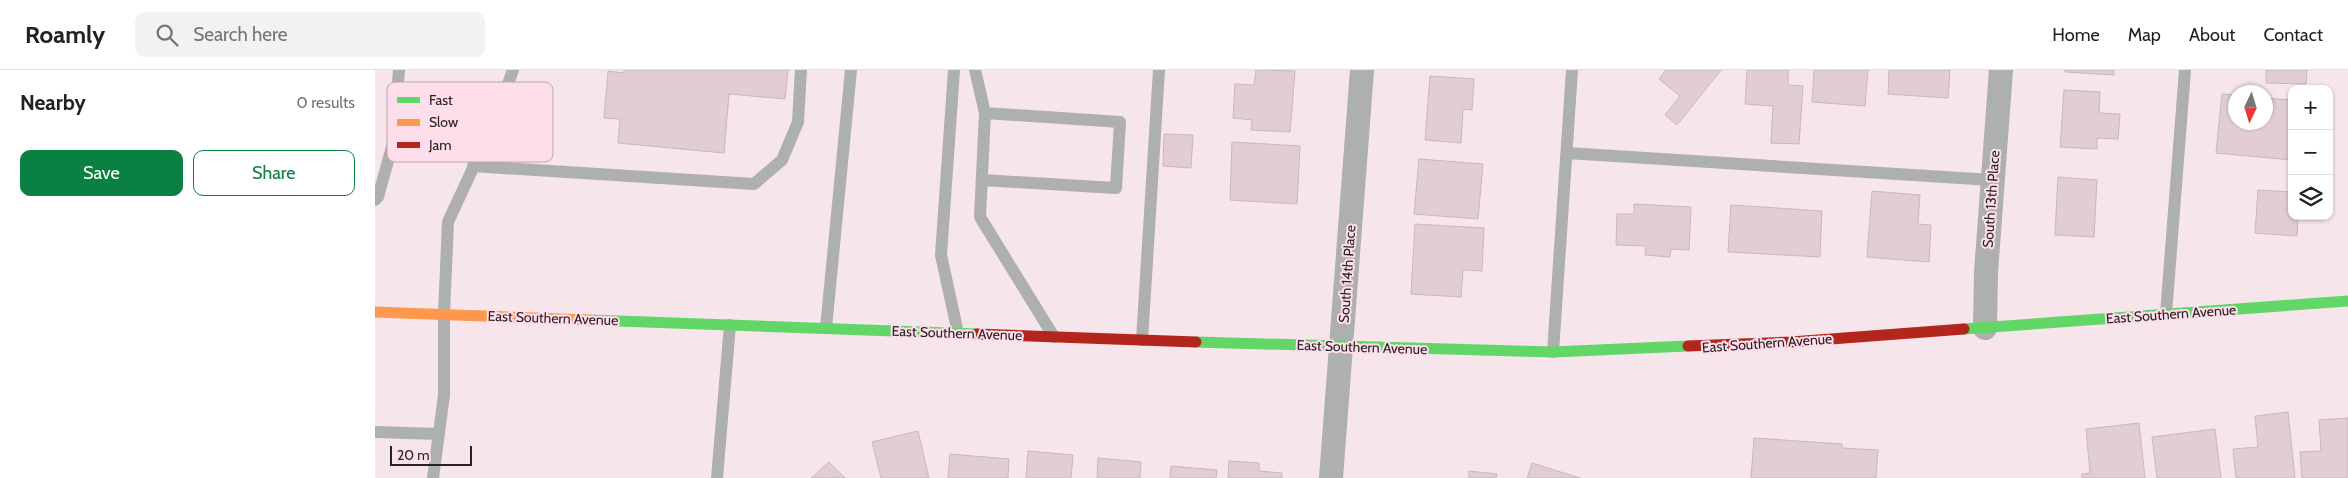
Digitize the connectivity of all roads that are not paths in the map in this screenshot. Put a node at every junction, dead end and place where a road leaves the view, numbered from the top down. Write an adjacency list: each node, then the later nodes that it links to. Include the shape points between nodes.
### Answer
1 (513, 70): 11 (lane)
2 (801, 70): 16 (lane, via 798,122 782,160 754,184)
3 (851, 70): 25 (lane)
4 (954, 70): 27 (lane, via 941,255)
5 (975, 70): 12 (lane)
6 (1159, 70): 29 (lane)
7 (1362, 70): 30 (street, South 14th Place)
8 (1572, 70): 13 (lane)
9 (2001, 70): 18 (street, South 13th Place)
10 (2185, 70): 23 (lane)
11 (508, 82)
12 (985, 113): 17 (lane); 17 (lane, via 1120,122 1116,188)
13 (1567, 153): 18 (lane); 31 (lane)
14 (388, 162): 19 (lane, via 379,197)
15 (475, 162): 16 (lane)
16 (473, 166): 22 (lane, via 448,222)
17 (982, 180): 28 (lane, via 979,217)
18 (1992, 180): 26 (street, South 13th Place)
19 (375, 200)
20 (2348, 301): 23 (main road, East Southern Avenue)
21 (375, 312): 22 (main road, East Southern Avenue)
22 (444, 314): 24 (main road, East Southern Avenue); 33 (lane, via 444,395)
23 (2166, 314): 26 (main road, East Southern Avenue)
24 (730, 325): 25 (main road, East Southern Avenue); 35 (lane)
25 (826, 328): 27 (main road, East Southern Avenue)
26 (1985, 328): 31 (main road, East Southern Avenue, via 1773,344)
27 (958, 333): 28 (main road, East Southern Avenue)
28 (1054, 336): 29 (main road, East Southern Avenue)
29 (1142, 340): 30 (main road, East Southern Avenue)
30 (1341, 347): 31 (main road, East Southern Avenue); 36 (street, South 14th Place)
31 (1553, 352)
32 (375, 432): 33 (lane)
33 (439, 434): 34 (lane)
34 (433, 478)
35 (717, 478)
36 (1331, 478)

